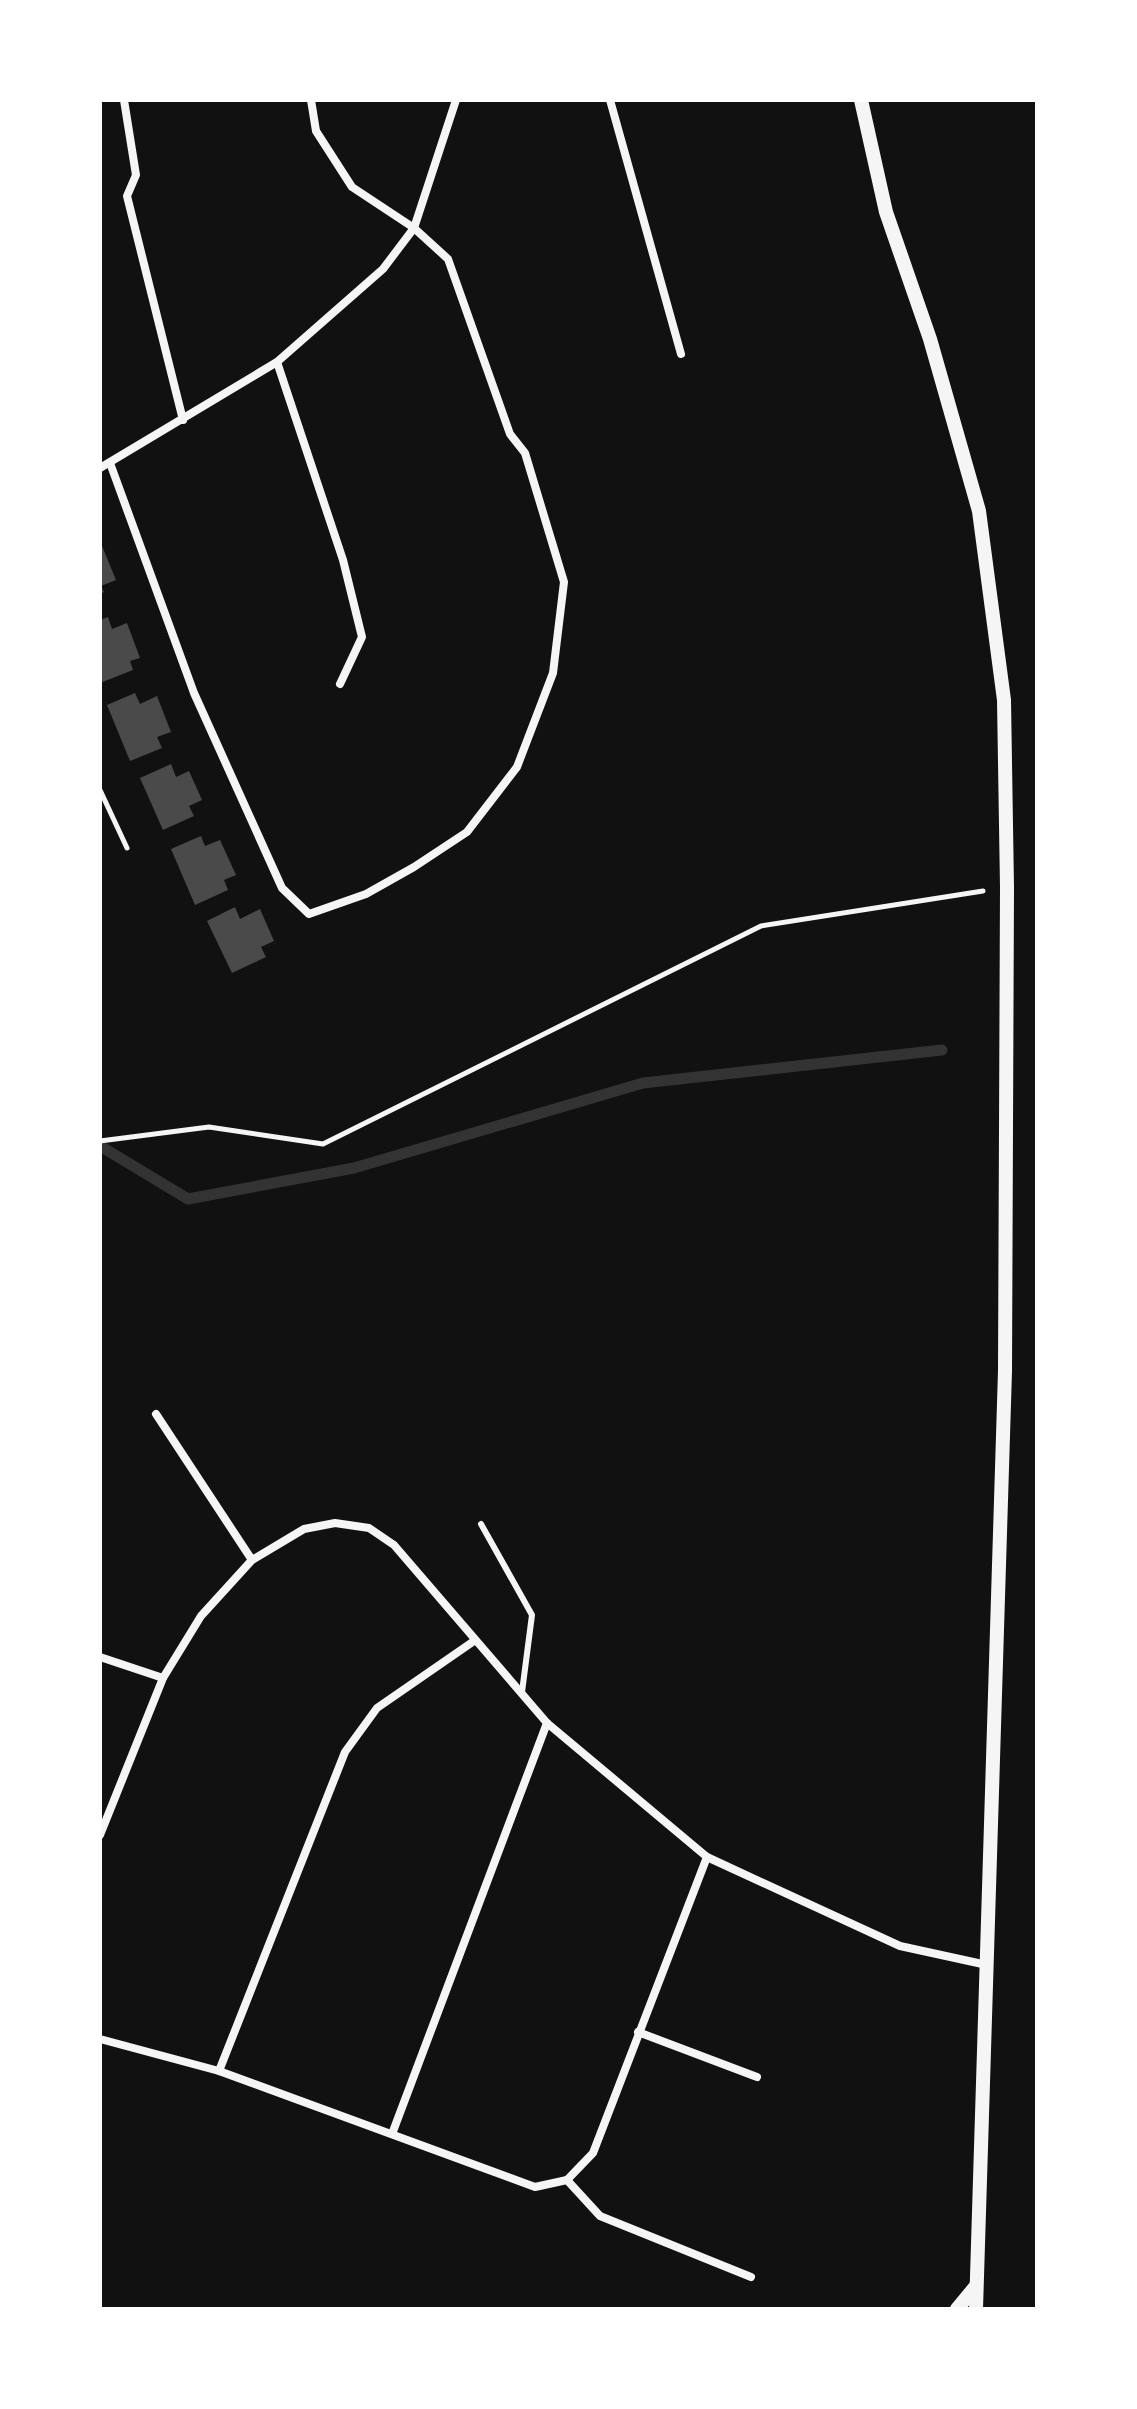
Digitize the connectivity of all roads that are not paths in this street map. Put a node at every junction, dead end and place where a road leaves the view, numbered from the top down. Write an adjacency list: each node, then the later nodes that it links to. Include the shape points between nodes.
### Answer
1 (124, 100): 9 (street, via 136,175 127,196)
2 (311, 100): 6 (street, via 316,131 352,187)
3 (456, 100): 6 (street)
4 (610, 100): 7 (street)
5 (861, 100): 23 (street, via 886,212 930,339 979,511 1004,700 1005,1371)
6 (414, 228): 8 (street, via 383,269); 10 (street, via 448,259 510,434 525,453 564,582 553,673 517,767 467,832 366,894 309,914 282,888 194,693)
7 (681, 354)
8 (277, 362): 9 (street); 12 (street, via 343,560 362,637)
9 (183, 420): 10 (street)
10 (110, 463): 11 (street)
11 (100, 468)
12 (340, 684)
13 (156, 1414): 15 (street)
14 (481, 1524): 19 (lane, via 532,1615)
15 (252, 1560): 16 (street, via 304,1529 335,1523 369,1528 394,1545); 18 (street, via 201,1616)
16 (474, 1641): 19 (street); 26 (street, via 377,1708 345,1752)
17 (100, 1657): 18 (street)
18 (163, 1678): 21 (street)
19 (522, 1692): 20 (street)
20 (547, 1723): 22 (street); 28 (street)
21 (100, 1835)
22 (707, 1857): 23 (street, via 900,1946); 24 (street)
23 (987, 1965): 31 (street)
24 (638, 2032): 27 (street); 29 (street, via 593,2153)
25 (100, 2039): 26 (street)
26 (219, 2071): 28 (street)
27 (757, 2077)
28 (392, 2134): 29 (street, via 535,2187)
29 (567, 2180): 30 (street, via 600,2216)
30 (751, 2277)
31 (976, 2286): 32 (street); 33 (street)
32 (957, 2309)
33 (976, 2309)

